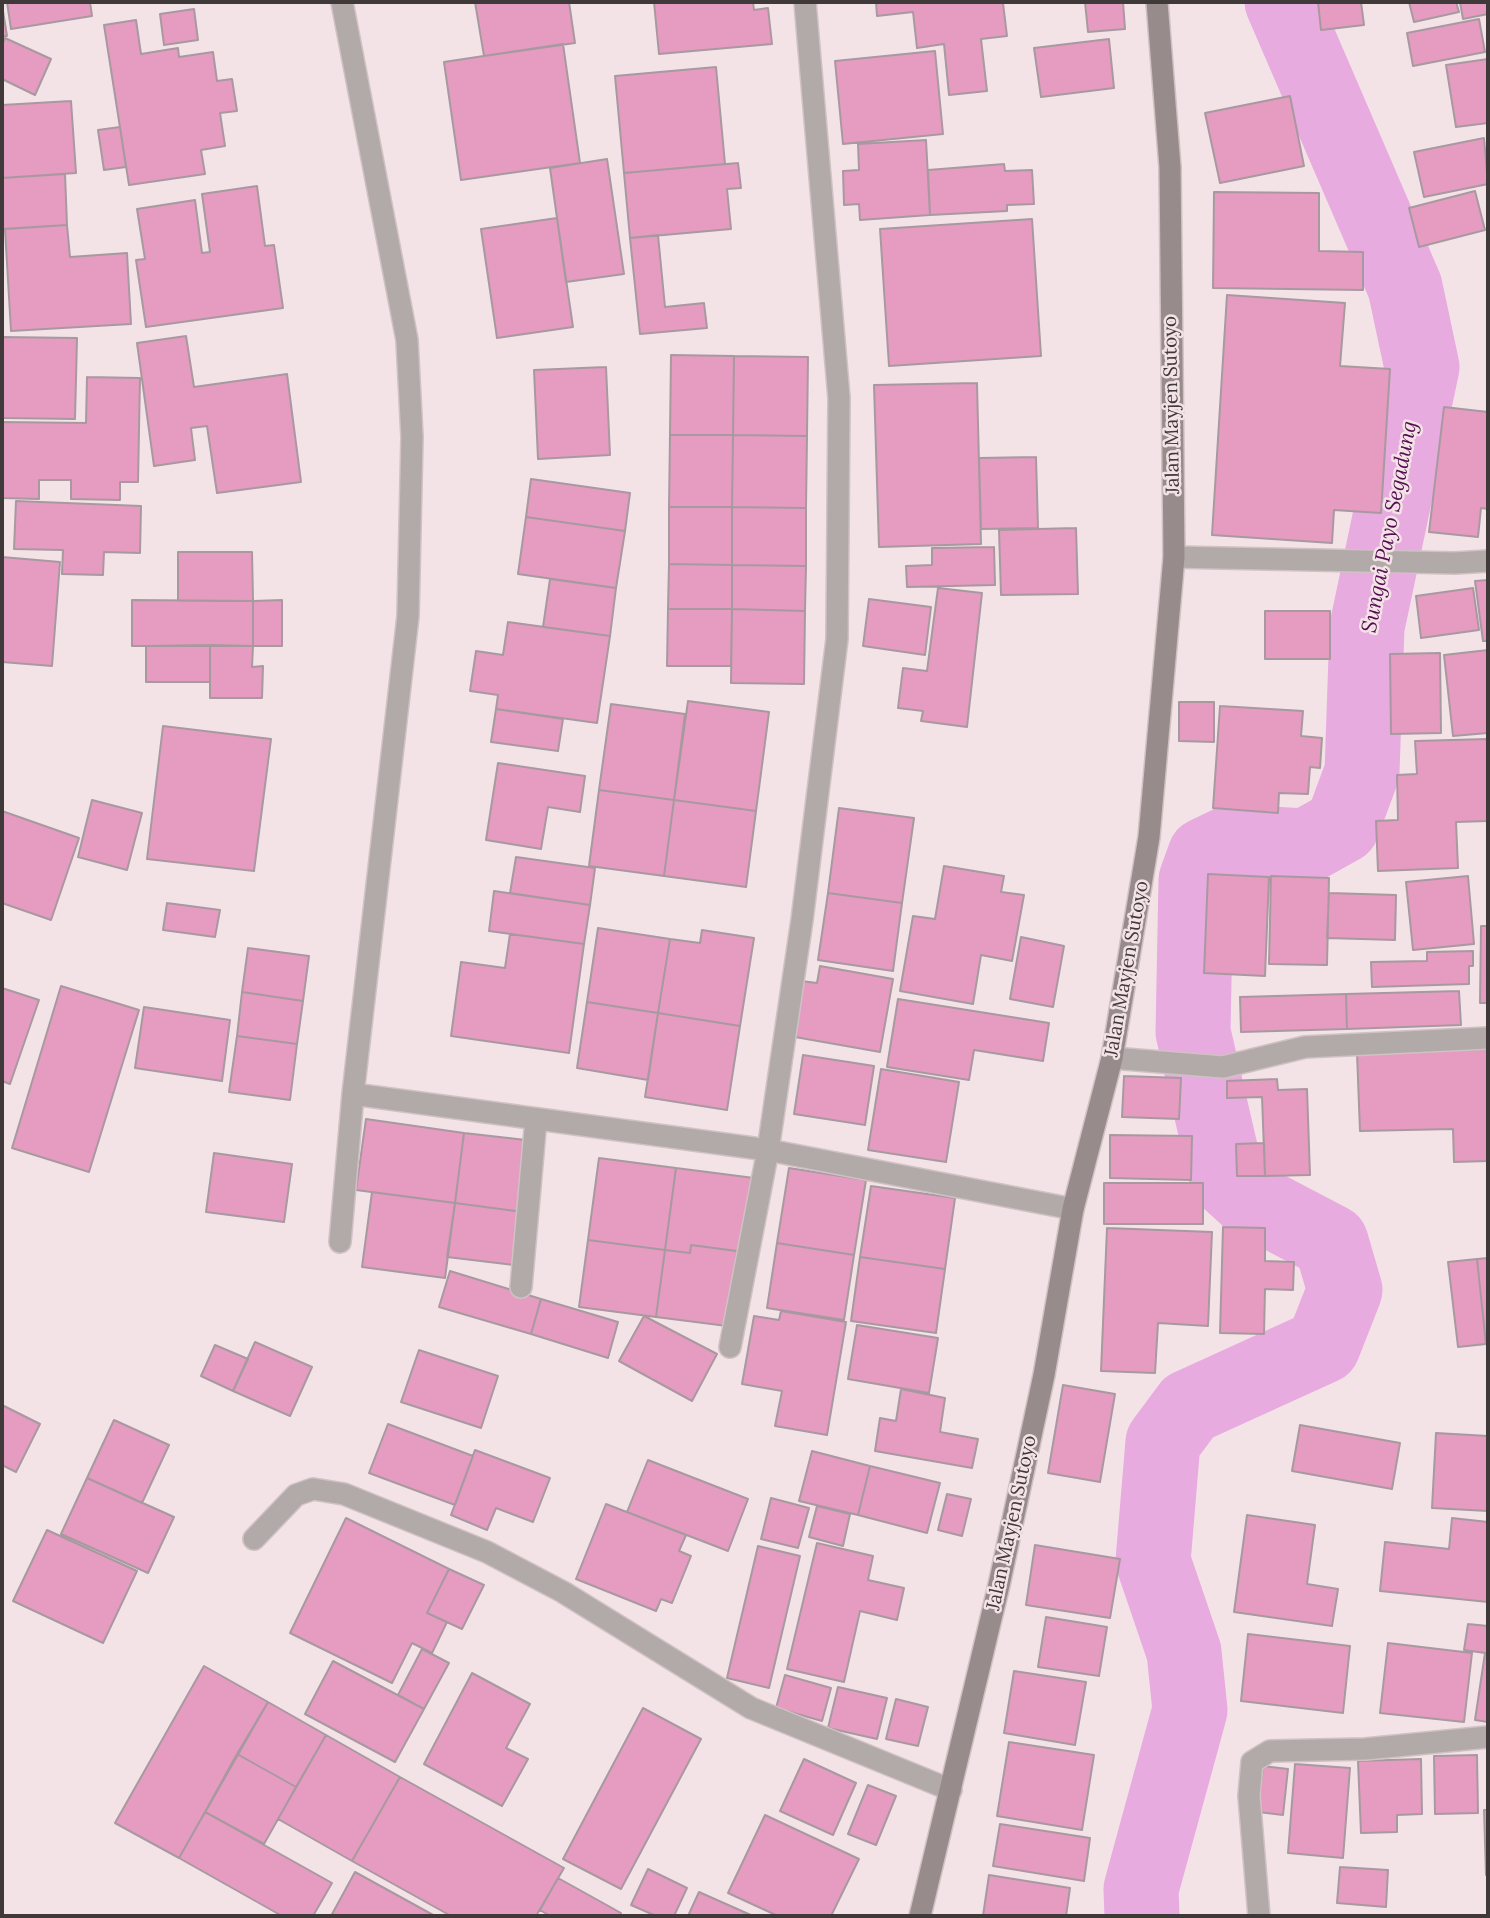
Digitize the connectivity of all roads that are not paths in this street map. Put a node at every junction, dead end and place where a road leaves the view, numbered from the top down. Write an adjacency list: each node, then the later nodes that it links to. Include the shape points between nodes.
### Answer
1 (342, 2): 8 (street, via 407,340 412,437 408,616)
2 (805, 2): 10 (street, via 839,398 837,639)
3 (1157, 2): 4 (street, Jalan Mayjen Sutoyo, via 1170,167)
4 (1174, 557): 5 (street); 7 (street, Jalan Mayjen Sutoyo, via 1149,837)
5 (1488, 561)
6 (1488, 1038): 7 (street, via 1305,1046 1223,1067)
7 (1112, 1058): 11 (street, Jalan Mayjen Sutoyo)
8 (353, 1094): 9 (street); 12 (street)
9 (536, 1119): 10 (street); 13 (street)
10 (768, 1150): 11 (street); 14 (street)
11 (1073, 1209): 17 (street, Jalan Mayjen Sutoyo, via 1044,1375)
12 (340, 1242)
13 (521, 1287)
14 (730, 1347)
15 (254, 1539): 17 (street, via 296,1495 313,1489 344,1494 487,1552 564,1592 751,1708)
16 (1488, 1737): 19 (street, via 1365,1749 1270,1751 1252,1762 1249,1796)
17 (951, 1790): 18 (street, Jalan Mayjen Sutoyo)
18 (920, 1916)
19 (1259, 1916)

